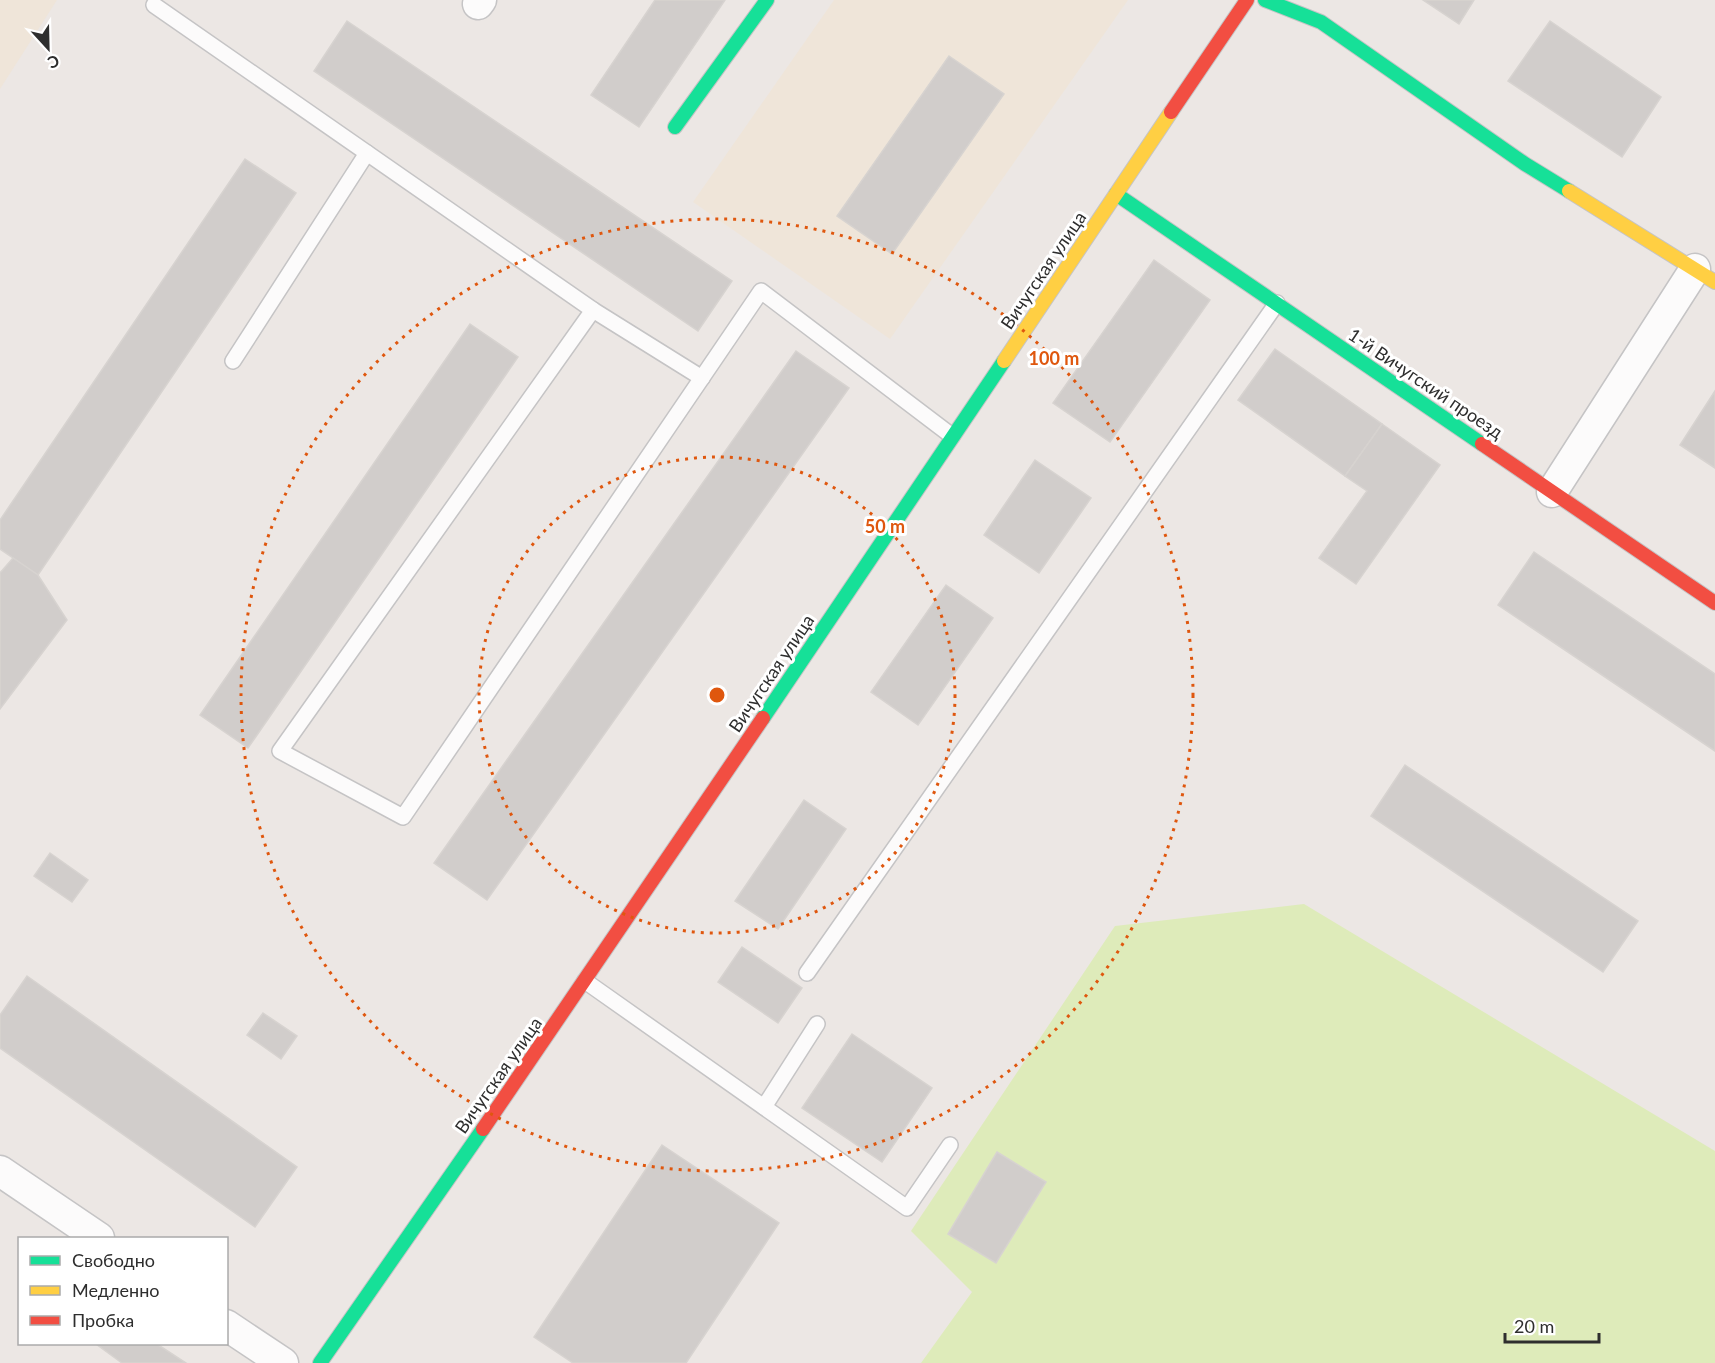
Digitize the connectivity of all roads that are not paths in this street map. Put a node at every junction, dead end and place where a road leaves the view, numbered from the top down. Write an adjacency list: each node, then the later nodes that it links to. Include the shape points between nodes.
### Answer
1 (767, 0): 5 (main road)
2 (1247, 0): 7 (main road, Вичугская улица)
3 (1265, 0): 8 (main road, via 1321,22 1525,164)
4 (154, 4): 6 (lane)
5 (675, 127)
6 (367, 153): 10 (lane); 11 (lane)
7 (1116, 194): 9 (main road, 1-й Вичугский проезд); 13 (main road, Вичугская улица)
8 (1705, 276): 14 (street)
9 (1276, 303): 14 (main road, 1-й Вичугский проезд); 16 (lane)
10 (593, 310): 12 (lane); 12 (lane, via 280,751 403,817)
11 (233, 361)
12 (702, 378): 13 (lane, via 761,291)
13 (952, 436): 17 (main road, Вичугская улица)
14 (1552, 492): 15 (main road, 1-й Вичугский проезд)
15 (1715, 603)
16 (807, 973)
17 (585, 981): 19 (lane); 25 (main road, Вичугская улица)
18 (817, 1024): 19 (lane)
19 (764, 1107): 20 (lane, via 907,1208)
20 (950, 1144)
21 (0, 1171): 22 (street)
22 (96, 1237)
23 (228, 1326): 24 (street)
24 (283, 1363)
25 (320, 1363)

